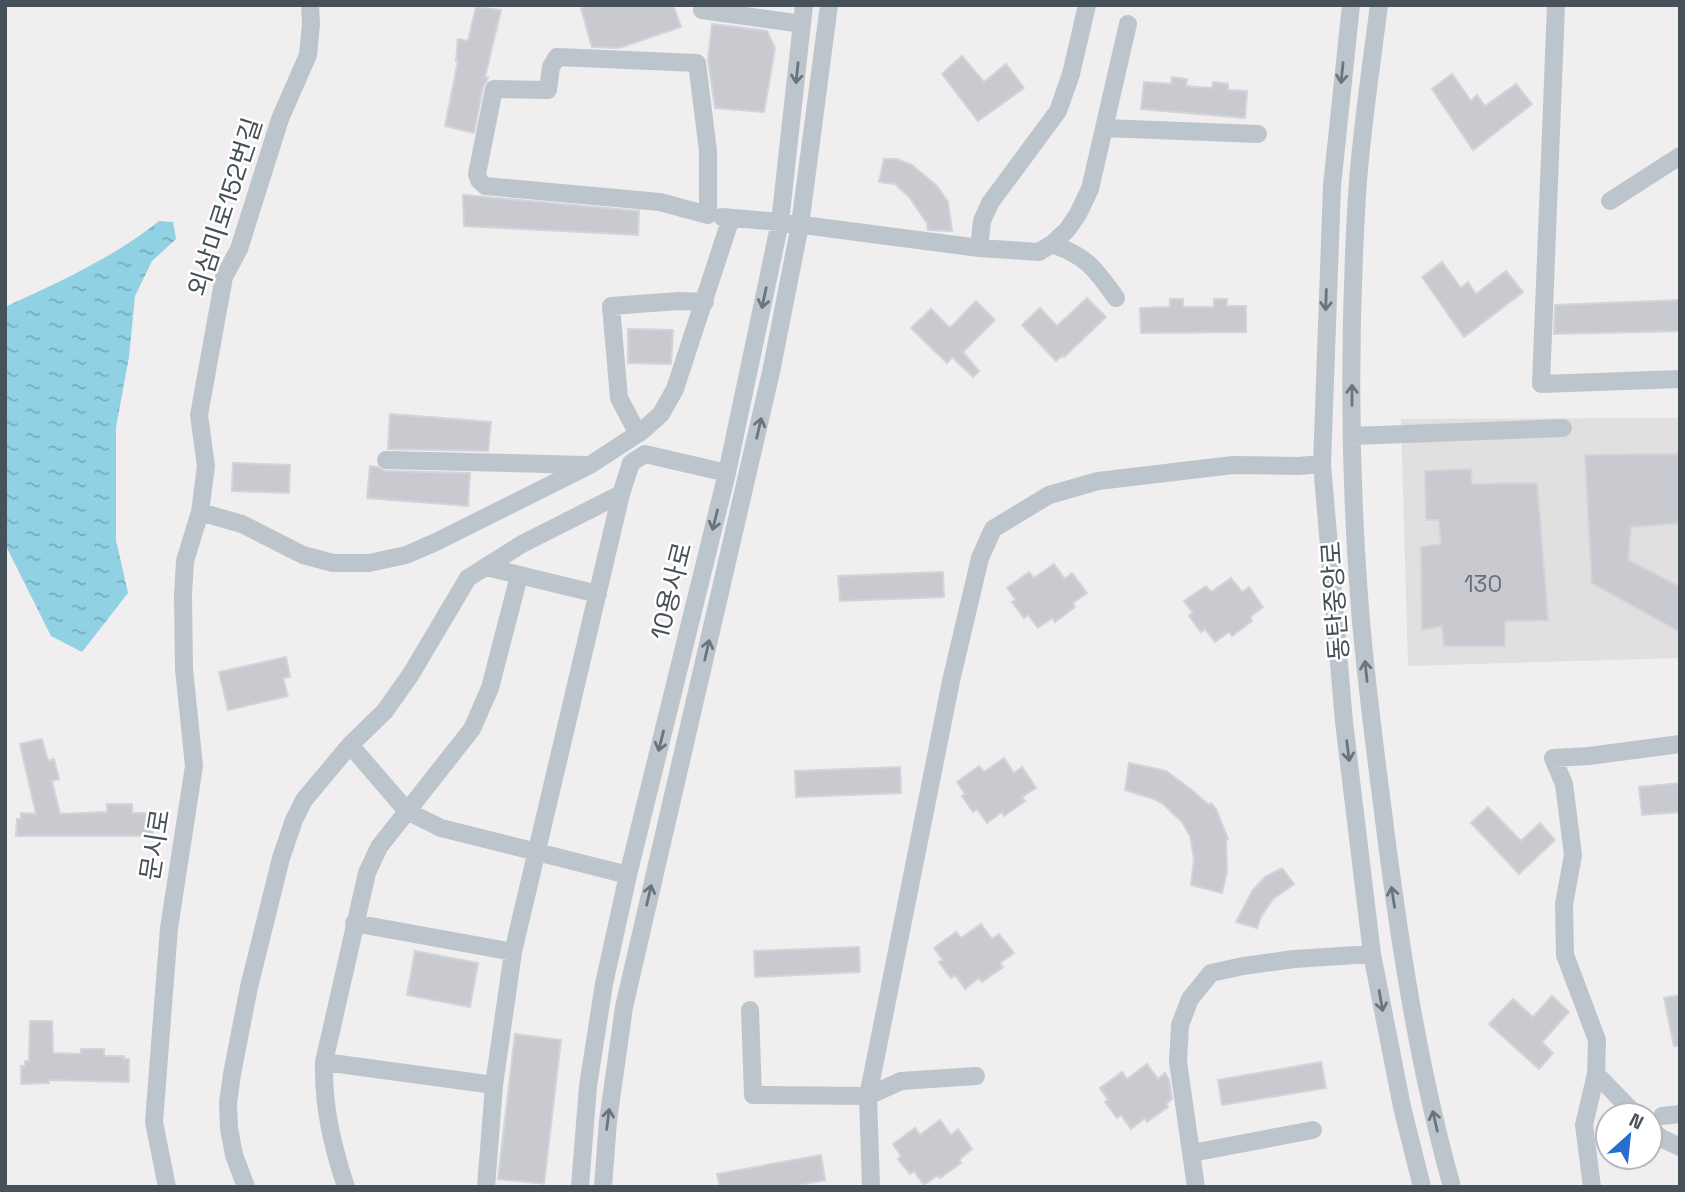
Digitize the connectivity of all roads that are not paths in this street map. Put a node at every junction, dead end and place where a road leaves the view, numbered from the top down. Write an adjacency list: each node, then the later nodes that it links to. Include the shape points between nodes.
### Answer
1 (310, 5): 32 (street, 외삼미로152번길, via 308,55 280,120 239,249 224,278 199,415 206,466)
2 (702, 5): 9 (street, via 702,10)
3 (804, 5): 9 (street, 10용사로)
4 (828, 5): 18 (street, 10용사로)
5 (1087, 5): 20 (street, via 1058,111 990,204 982,221)
6 (1351, 5): 28 (street, 동탄중앙로, one-way to 28, via 1332,186)
7 (1379, 5): 26 (street, 동탄중앙로, one-way to 7, via 1357,194)
8 (1556, 5): 23 (street, via 1541,384)
9 (802, 24): 17 (street, 10용사로, one-way to 17)
10 (1128, 24): 11 (street, via 1115,51)
11 (1104, 128): 12 (street); 19 (street, via 1090,189 1079,214)
12 (1258, 134)
13 (1680, 156): 14 (street)
14 (1610, 201)
15 (708, 215): 15 (street, via 708,151 698,64 557,57 548,90 494,89 477,174 485,186 660,202); 16 (street)
16 (731, 218): 17 (street); 22 (street)
17 (780, 222): 18 (street); 30 (street, 10용사로, one-way to 30)
18 (800, 225): 20 (street); 60 (street, 10용사로, one-way to 18, via 608,1121 632,965 768,386)
19 (1052, 244): 20 (street, via 1039,251); 21 (street, via 1075,252 1093,267)
20 (979, 248)
21 (1116, 298)
22 (705, 302): 25 (street, via 675,389 661,414); 25 (street, via 611,306 619,398)
23 (1680, 379)
24 (1563, 428): 26 (street)
25 (638, 434): 29 (street)
26 (1352, 436): 64 (street, 동탄중앙로, one-way to 26, via 1427,1083 1393,895 1359,596)
27 (386, 460): 29 (street)
28 (1322, 464): 43 (street, 동탄중앙로, one-way to 43, via 1344,722); 49 (street, via 1233,466 1098,481 1049,495 993,529 979,558 948,694)
29 (590, 465): 32 (street, via 436,542 369,563 333,564 303,555 242,524)
30 (727, 473): 31 (street, via 645,454 631,463); 40 (street, 10용사로, one-way to 40)
31 (621, 494): 33 (street); 35 (street)
32 (200, 512): 55 (street, 문시로, via 185,561 183,595 184,669 194,766 169,928 154,1122)
33 (486, 566): 34 (street); 37 (street, via 468,578 385,711)
34 (519, 576): 35 (street); 38 (street, via 491,688 472,729)
35 (598, 594): 39 (street)
36 (1680, 744): 46 (street, via 1553,758 1564,784 1573,855 1564,904 1564,955 1597,1040)
37 (350, 745): 38 (street); 56 (street, via 304,800 294,820 249,986 228,1103 234,1155)
38 (407, 811): 39 (street, via 441,828); 41 (street, via 379,847)
39 (537, 854): 40 (street); 42 (street)
40 (628, 875): 59 (street, 10용사로, via 596,1026)
41 (354, 923): 42 (street); 45 (street)
42 (513, 952): 48 (street)
43 (1372, 954): 54 (street, via 1294,959 1210,973 1190,999 1180,1025 1178,1062); 63 (street, 동탄중앙로, one-way to 63)
44 (750, 1010): 49 (street, via 753,1095)
45 (324, 1062): 48 (street); 57 (street, via 325,1112)
46 (1595, 1074): 50 (street); 65 (street, via 1584,1125)
47 (976, 1076): 49 (street, via 901,1081)
48 (494, 1085): 58 (street)
49 (868, 1096): 61 (street)
50 (1622, 1101)
51 (1313, 1130): 54 (street)
52 (1664, 1139): 53 (street)
53 (1680, 1147)
54 (1192, 1153): 62 (street)
55 (167, 1187)
56 (246, 1187)
57 (345, 1187)
58 (486, 1187)
59 (580, 1187)
60 (603, 1187)
61 (871, 1187)
62 (1196, 1187)
63 (1422, 1187)
64 (1452, 1187)
65 (1592, 1187)

